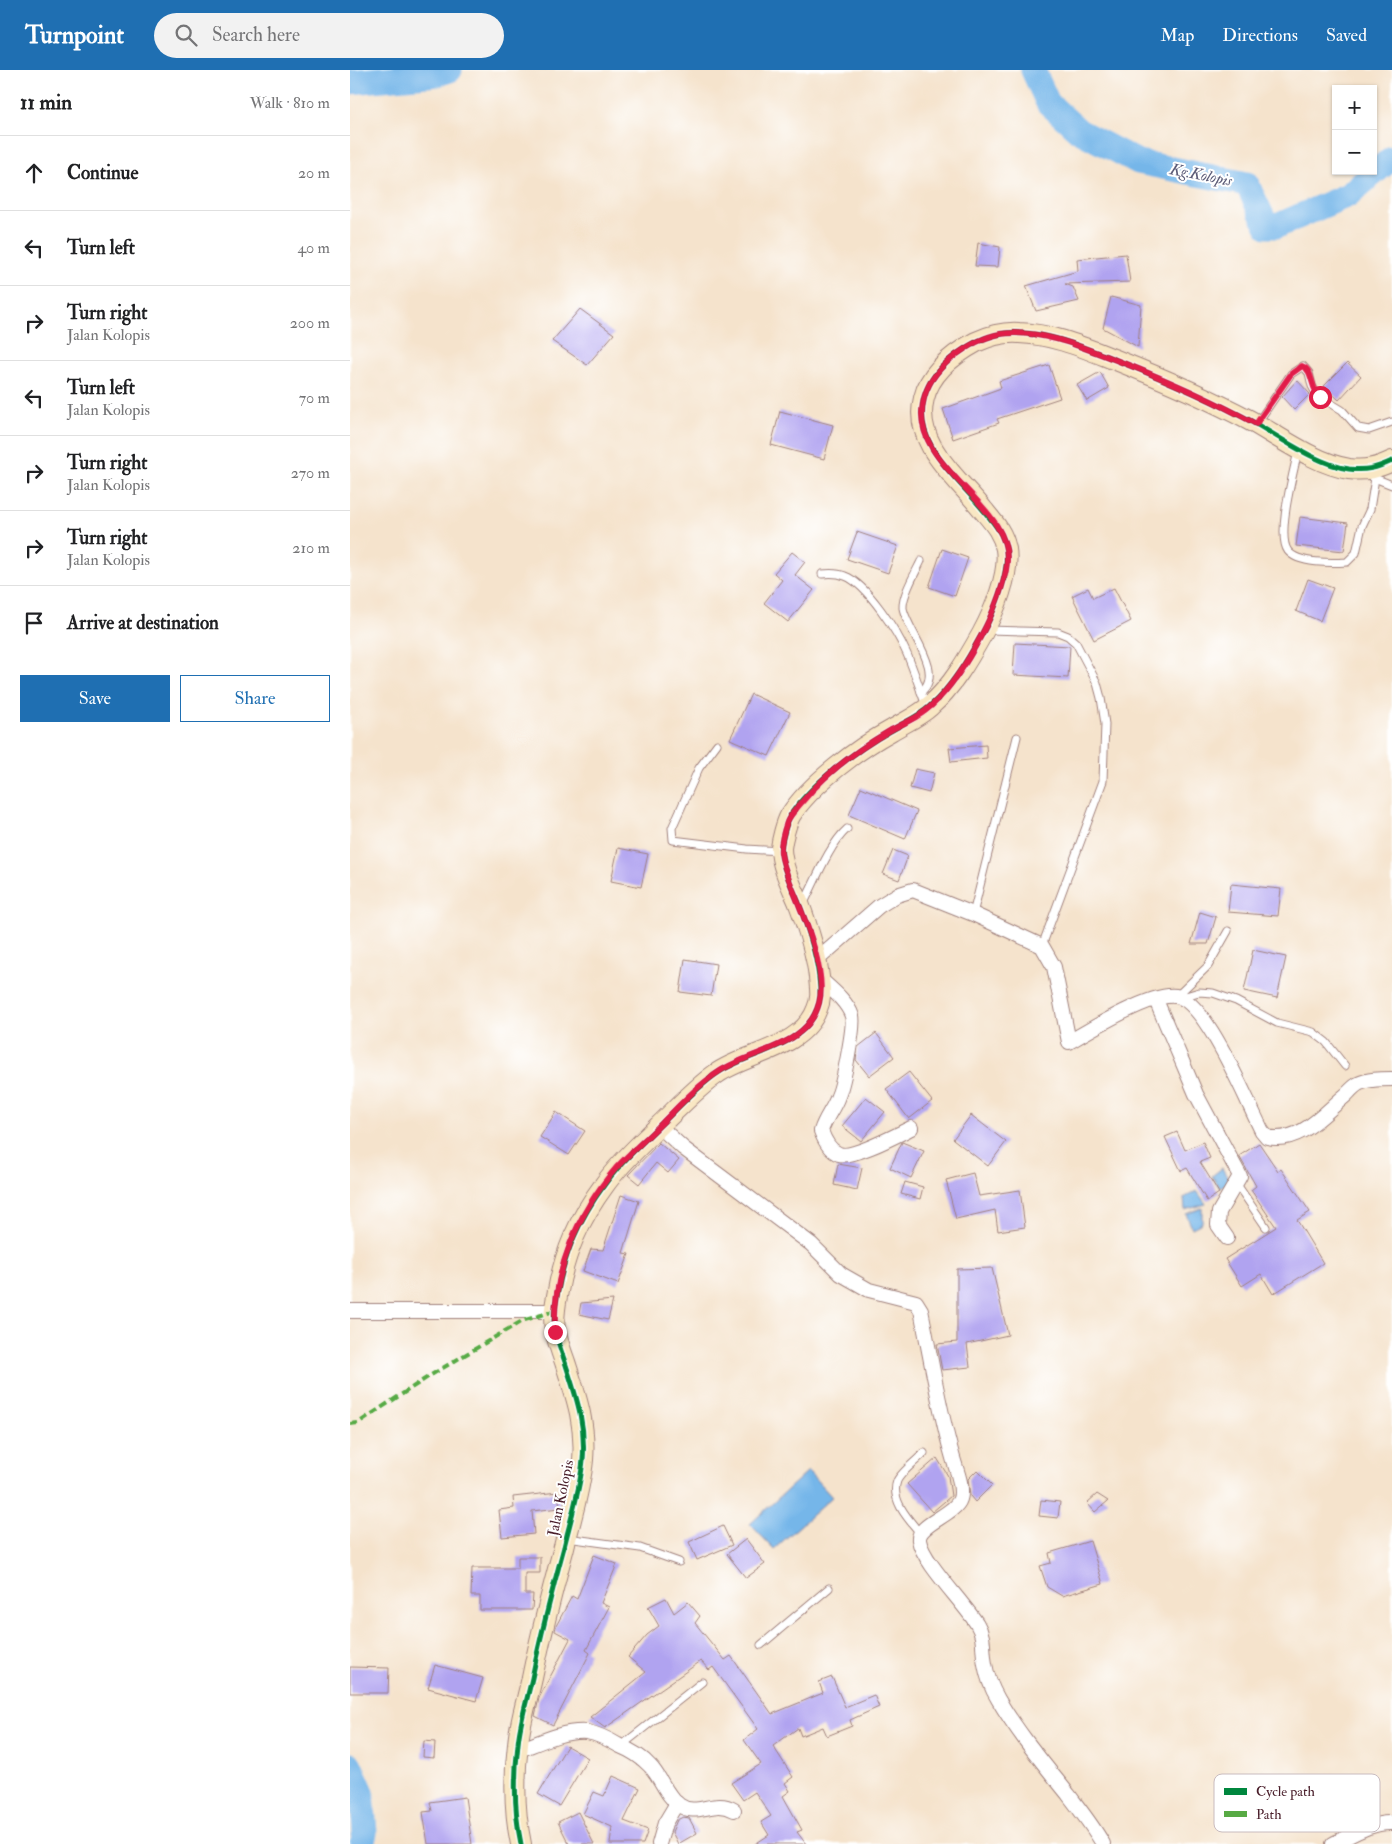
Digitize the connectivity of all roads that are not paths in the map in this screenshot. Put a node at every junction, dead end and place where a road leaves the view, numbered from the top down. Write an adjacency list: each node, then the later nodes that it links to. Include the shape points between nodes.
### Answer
1 (1392, 422): 2 (lane, via 1369,430 1358,428 1342,410 1317,395 1310,373 1303,366 1291,374)
2 (1256, 424): 3 (street, Jalan Kolopis); 10 (street, Jalan Kolopis, via 1146,372 1077,345 1048,338 1022,333 1001,334 980,340 951,358 925,390 921,415 923,430 937,457 1000,530 1006,546 1007,567)
3 (1299, 449): 5 (street, Jalan Kolopis, via 1341,468); 6 (lane, via 1288,496 1284,541 1288,552 1299,558 1327,564 1347,562 1352,558 1370,509)
4 (1392, 461): 5 (street, Jalan Kolopis, via 1370,470)
5 (1356, 470): 6 (lane)
6 (1375, 478): 7 (lane)
7 (1392, 485)
8 (921, 561): 11 (lane, via 903,602 927,662 929,683)
9 (822, 574): 11 (lane, via 833,573 857,582 876,604 906,653)
10 (985, 629): 11 (street, Jalan Kolopis, via 954,680); 19 (lane, via 1058,632 1068,636 1076,643 1101,698 1103,781)
11 (924, 701): 15 (street, Jalan Kolopis, via 835,769 808,794 788,820)
12 (1017, 737): 17 (lane)
13 (717, 744): 15 (lane, via 699,768 672,828 673,840)
14 (847, 829): 16 (lane, via 832,848)
15 (781, 851): 16 (street, Jalan Kolopis)
16 (801, 909): 20 (street, Jalan Kolopis)
17 (973, 914): 19 (street); 20 (street, via 913,890 897,895 879,906)
18 (1228, 931): 21 (lane, via 1208,966)
19 (1042, 946): 22 (street, via 1054,967 1069,1042 1135,1006)
20 (818, 969): 25 (street, Jalan Kolopis, via 821,998 811,1023 791,1038 720,1071); 26 (street, via 853,1019 838,1096 821,1130 829,1147 846,1156)
21 (1180, 997): 22 (street); 23 (lane, via 1207,992 1236,1001 1277,1023 1313,1032 1322,1037); 24 (street, via 1212,1030 1267,1137 1282,1139 1304,1131 1358,1084)
22 (1156, 1000): 27 (street, via 1196,1094 1238,1171 1240,1176)
23 (1346, 1066)
24 (1392, 1080)
25 (659, 1126): 31 (street, Jalan Kolopis, via 618,1166 582,1219 570,1243); 33 (street, via 811,1244 842,1274 869,1290 916,1302 921,1310 961,1498 956,1507)
26 (911, 1128)
27 (1236, 1183): 28 (lane); 29 (street, via 1219,1212 1218,1225)
28 (1266, 1227)
29 (1227, 1238)
30 (350, 1311): 31 (street)
31 (554, 1311): 34 (street, Jalan Kolopis, via 555,1332 583,1426 578,1494)
32 (924, 1453): 33 (lane, via 897,1480 895,1489 901,1508)
33 (920, 1533): 46 (street, via 920,1542 927,1557 978,1626 983,1638 984,1663 999,1700 1091,1824)
34 (566, 1538): 35 (lane, via 640,1548); 40 (street, Jalan Kolopis)
35 (679, 1562)
36 (829, 1588): 37 (lane)
37 (761, 1645)
38 (702, 1682): 39 (lane)
39 (620, 1746): 40 (street, via 601,1736 579,1732 553,1737); 41 (street, via 651,1767)
40 (517, 1751): 44 (street, Jalan Kolopis, via 515,1798)
41 (677, 1803): 42 (street, via 690,1810 719,1805); 45 (street, via 664,1822)
42 (734, 1810)
43 (1358, 1832): 48 (street)
44 (521, 1844)
45 (659, 1844)
46 (1102, 1844): 47 (street)
47 (1106, 1844)
48 (1333, 1844)

